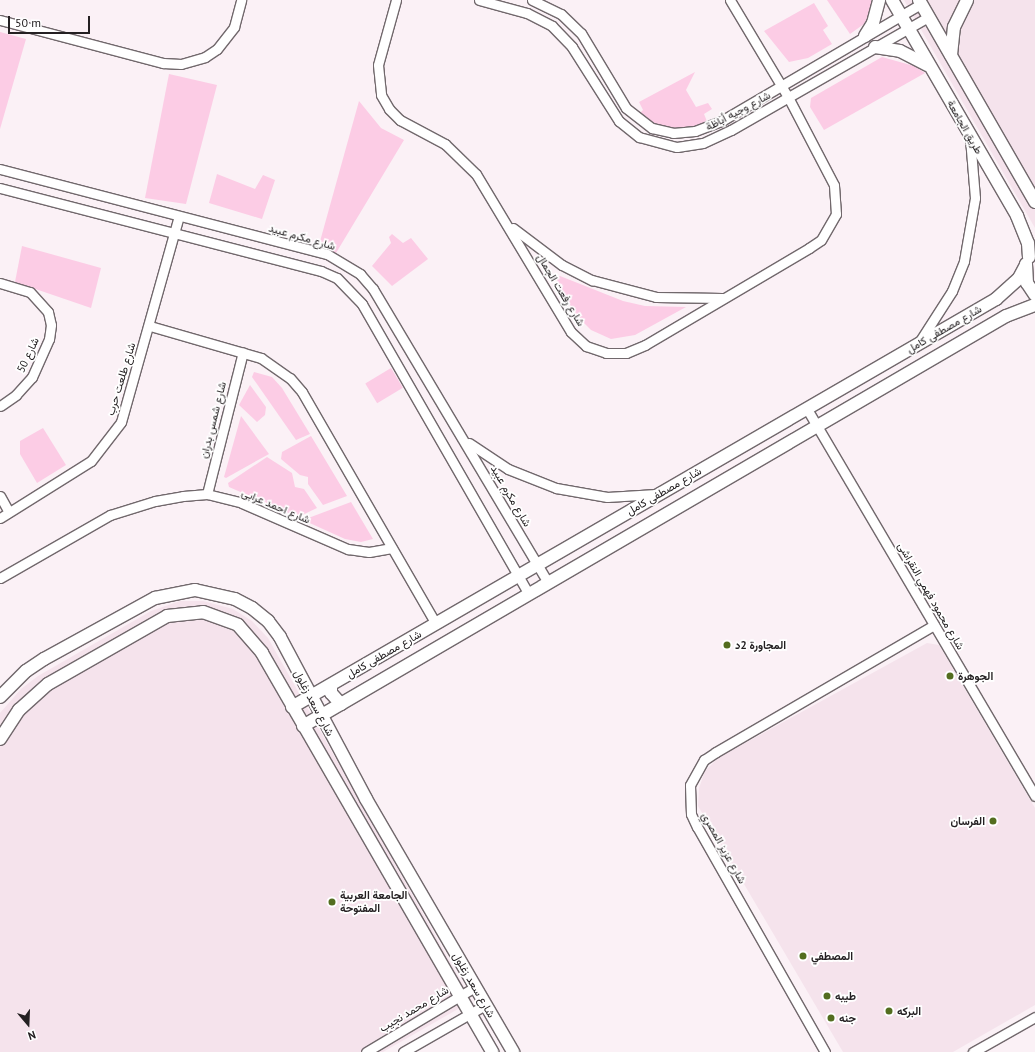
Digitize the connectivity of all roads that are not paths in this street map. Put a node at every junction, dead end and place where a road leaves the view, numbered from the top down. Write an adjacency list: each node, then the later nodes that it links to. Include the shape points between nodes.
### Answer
1 (241, 0): 12 (street, via 234,27 217,49 206,57 180,64 163,64)
2 (396, 0): 25 (street, شارع رفعت الجمال, via 378,65 382,95 400,120 445,144 462,158 476,174)
3 (479, 0): 19 (street, شارع وجيه أباظة, via 527,13 552,26 572,47 619,121 651,143 677,147 703,143)
4 (532, 0): 18 (street, شارع وجيه أباظة, via 549,7 572,23 589,44 626,108 642,122 662,131 684,133 706,128)
5 (730, 0): 18 (street, شارع رفعت الجمال)
6 (879, 0): 14 (street, via 873,23)
7 (892, 0): 10 (street, طريق الجامعة)
8 (967, 0): 16 (street, via 954,27)
9 (920, 2): 10 (street, شارع وجيه أباظة); 11 (street)
10 (901, 15): 13 (street, طريق الجامعة); 14 (street, شارع وجيه أباظة)
11 (928, 17): 13 (street, شارع وجيه أباظة); 16 (street)
12 (2, 20)
13 (908, 28): 15 (street, شارع وجيه أباظة); 17 (street, طريق الجامعة)
14 (865, 36): 18 (street, شارع وجيه أباظة)
15 (875, 47): 17 (street, via 911,55); 19 (street, شارع وجيه أباظة)
16 (951, 56): 23 (street)
17 (931, 68): 20 (street, طريق الجامعة)
18 (781, 86): 19 (street, شارع رفعت الجمال)
19 (788, 97): 30 (street, شارع رفعت الجمال, via 834,184 836,214 821,240)
20 (969, 133): 27 (street, طريق الجامعة, via 1017,216 1028,243); 33 (street, via 975,198 967,249 952,291)
21 (0, 169): 24 (street, شارع مكرم عبيد)
22 (0, 188): 26 (street)
23 (1035, 202)
24 (179, 216): 26 (street, شارع طلعت حرب); 38 (street, شارع مكرم عبيد, via 327,254 360,274 373,289)
25 (508, 224): 30 (street, via 562,265 592,280 656,297); 30 (street, شارع رفعت الجمال, via 571,332 586,346 606,353 626,353 645,345)
26 (175, 233): 32 (street, شارع طلعت حرب); 46 (street, via 321,271 337,278 351,290)
27 (1030, 257): 29 (street, طريق الجامعة, via 1028,283); 33 (street, شارع مصطفى كامل, via 1019,278 996,299)
28 (0, 284): 35 (street, شارع 50, via 36,296 48,312 51,326 49,339 32,377 16,395)
29 (1035, 294)
30 (723, 298)
31 (1035, 304): 37 (street, شارع مصطفى كامل, via 1006,316)
32 (150, 326): 34 (street); 42 (street, شارع طلعت حرب, via 130,398 121,422 108,443 71,476)
33 (916, 345): 36 (street, شارع مصطفى كامل)
34 (243, 352): 39 (street, شارع شمس بدران); 44 (street, via 276,366 302,392)
35 (0, 406)
36 (807, 409): 37 (street, شارع محمود فهمي النقراشى); 40 (street, شارع مصطفى كامل)
37 (817, 426): 48 (street, شارع مصطفى كامل); 51 (street, شارع محمود فهمي النقراشى)
38 (465, 440): 40 (street, via 508,469 556,488 607,497); 45 (street, شارع مكرم عبيد)
39 (207, 494): 44 (street, شارع احمد عرابى, via 242,503 348,549 369,552); 47 (street, شارع احمد عرابى, via 156,501 110,515)
40 (659, 494): 45 (street, شارع مصطفى كامل)
41 (0, 496): 42 (street)
42 (9, 512): 43 (street, شارع طلعت حرب)
43 (0, 518)
44 (392, 548): 50 (street)
45 (538, 565): 46 (street, شارع مصطفى كامل); 48 (street, شارع مكرم عبيد)
46 (519, 576): 49 (street); 50 (street, شارع مصطفى كامل)
47 (0, 578)
48 (548, 583): 49 (street, شارع مصطفى كامل)
49 (529, 594): 55 (street, شارع مصطفى كامل)
50 (436, 624): 52 (street, شارع مصطفى كامل)
51 (934, 625): 60 (street, شارع محمود فهمي النقراشى); 70 (street, شارع عزيز المصري, via 716,752 704,760 690,785 691,814 697,827)
52 (331, 685): 54 (street, شارع مصطفى كامل); 55 (street, via 331,693)
53 (0, 697): 54 (street, شارع سعد زغلول, via 26,671 44,659 137,607 155,598 195,590 235,599 268,621 280,637)
54 (310, 697): 56 (street, شارع مصطفى كامل); 57 (street, شارع سعد زغلول)
55 (341, 704): 57 (street, شارع مصطفى كامل)
56 (292, 707): 58 (street, شارع سعد زغلول); 59 (street, شارع سعد زغلول, via 262,653 242,630 221,616 185,611 150,624 48,684 19,710)
57 (320, 716): 58 (street, شارع مصطفى كامل); 61 (street, شارع سعد زغلول)
58 (303, 726): 62 (street, شارع سعد زغلول)
59 (0, 739)
60 (1035, 796)
61 (475, 987): 62 (street, شارع محمد نجيب); 63 (street, شارع سعد زغلول)
62 (459, 997): 64 (street, شارع سعد زغلول); 66 (street, شارع محمد نجيب)
63 (485, 1004): 64 (street); 69 (street, شارع سعد زغلول)
64 (469, 1014): 67 (street); 68 (street, شارع سعد زغلول)
65 (1035, 1017): 71 (street)
66 (366, 1052)
67 (403, 1052)
68 (492, 1052)
69 (513, 1052)
70 (825, 1052)
71 (973, 1052)

